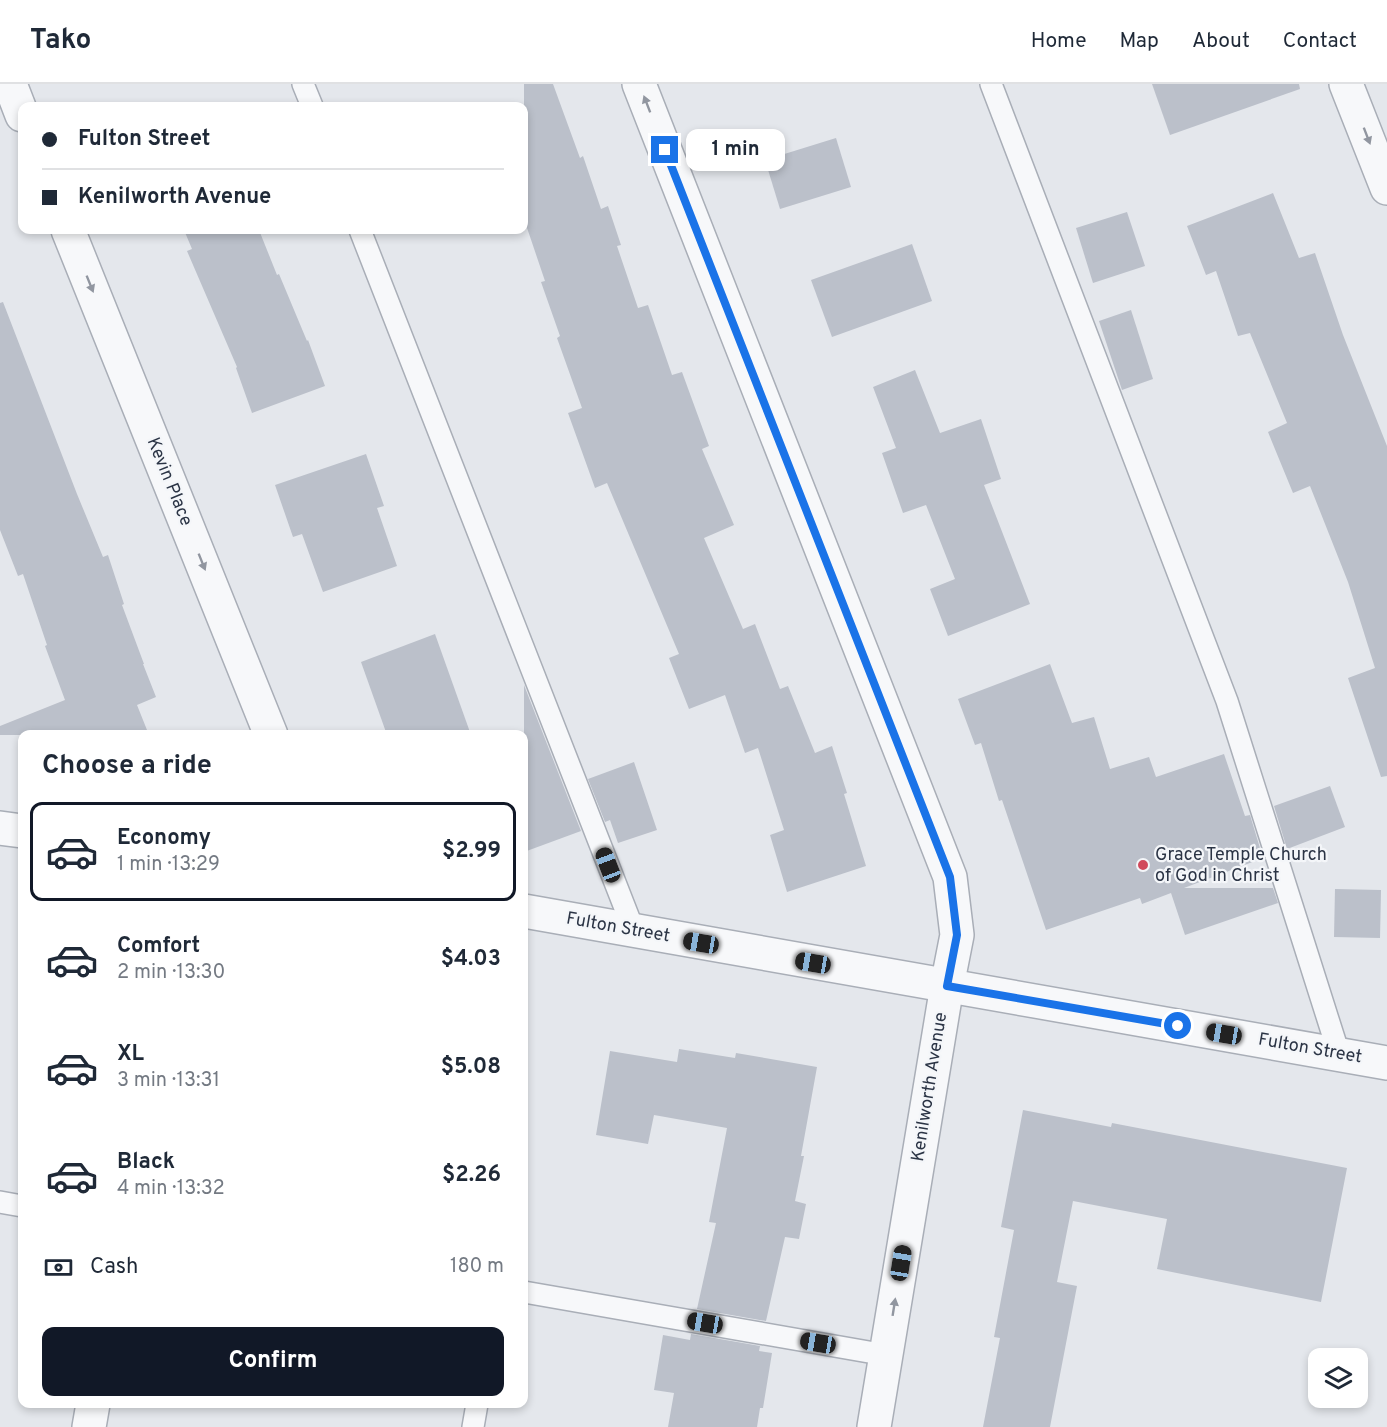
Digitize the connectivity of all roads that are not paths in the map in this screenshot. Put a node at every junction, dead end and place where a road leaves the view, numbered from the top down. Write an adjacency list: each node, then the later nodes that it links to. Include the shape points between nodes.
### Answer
1 (10, 84): 7 (street)
2 (303, 84): 6 (lane)
3 (639, 84): 16 (street, Kenilworth Avenue, one-way to 3, via 957,935 950,877)
4 (991, 84): 17 (lane, via 1227,701)
5 (1347, 84): 8 (street, one-way to 8)
6 (310, 102)
7 (18, 105)
8 (1387, 188)
9 (70, 234): 11 (street, Kevin Place, one-way to 11)
10 (362, 234): 15 (lane)
11 (269, 730)
12 (0, 828): 13 (street)
13 (18, 830)
14 (528, 912): 15 (street, Fulton Street)
15 (634, 931): 16 (street, Fulton Street)
16 (947, 986): 17 (street, Fulton Street); 22 (street, Kenilworth Avenue, one-way to 16)
17 (1339, 1054): 18 (street, Fulton Street)
18 (1387, 1063)
19 (0, 1202): 20 (lane)
20 (18, 1205)
21 (528, 1293): 22 (lane)
22 (886, 1355): 27 (street, Kenilworth Avenue)
23 (92, 1408): 25 (street)
24 (476, 1408): 26 (lane)
25 (89, 1427)
26 (473, 1427)
27 (874, 1427)

